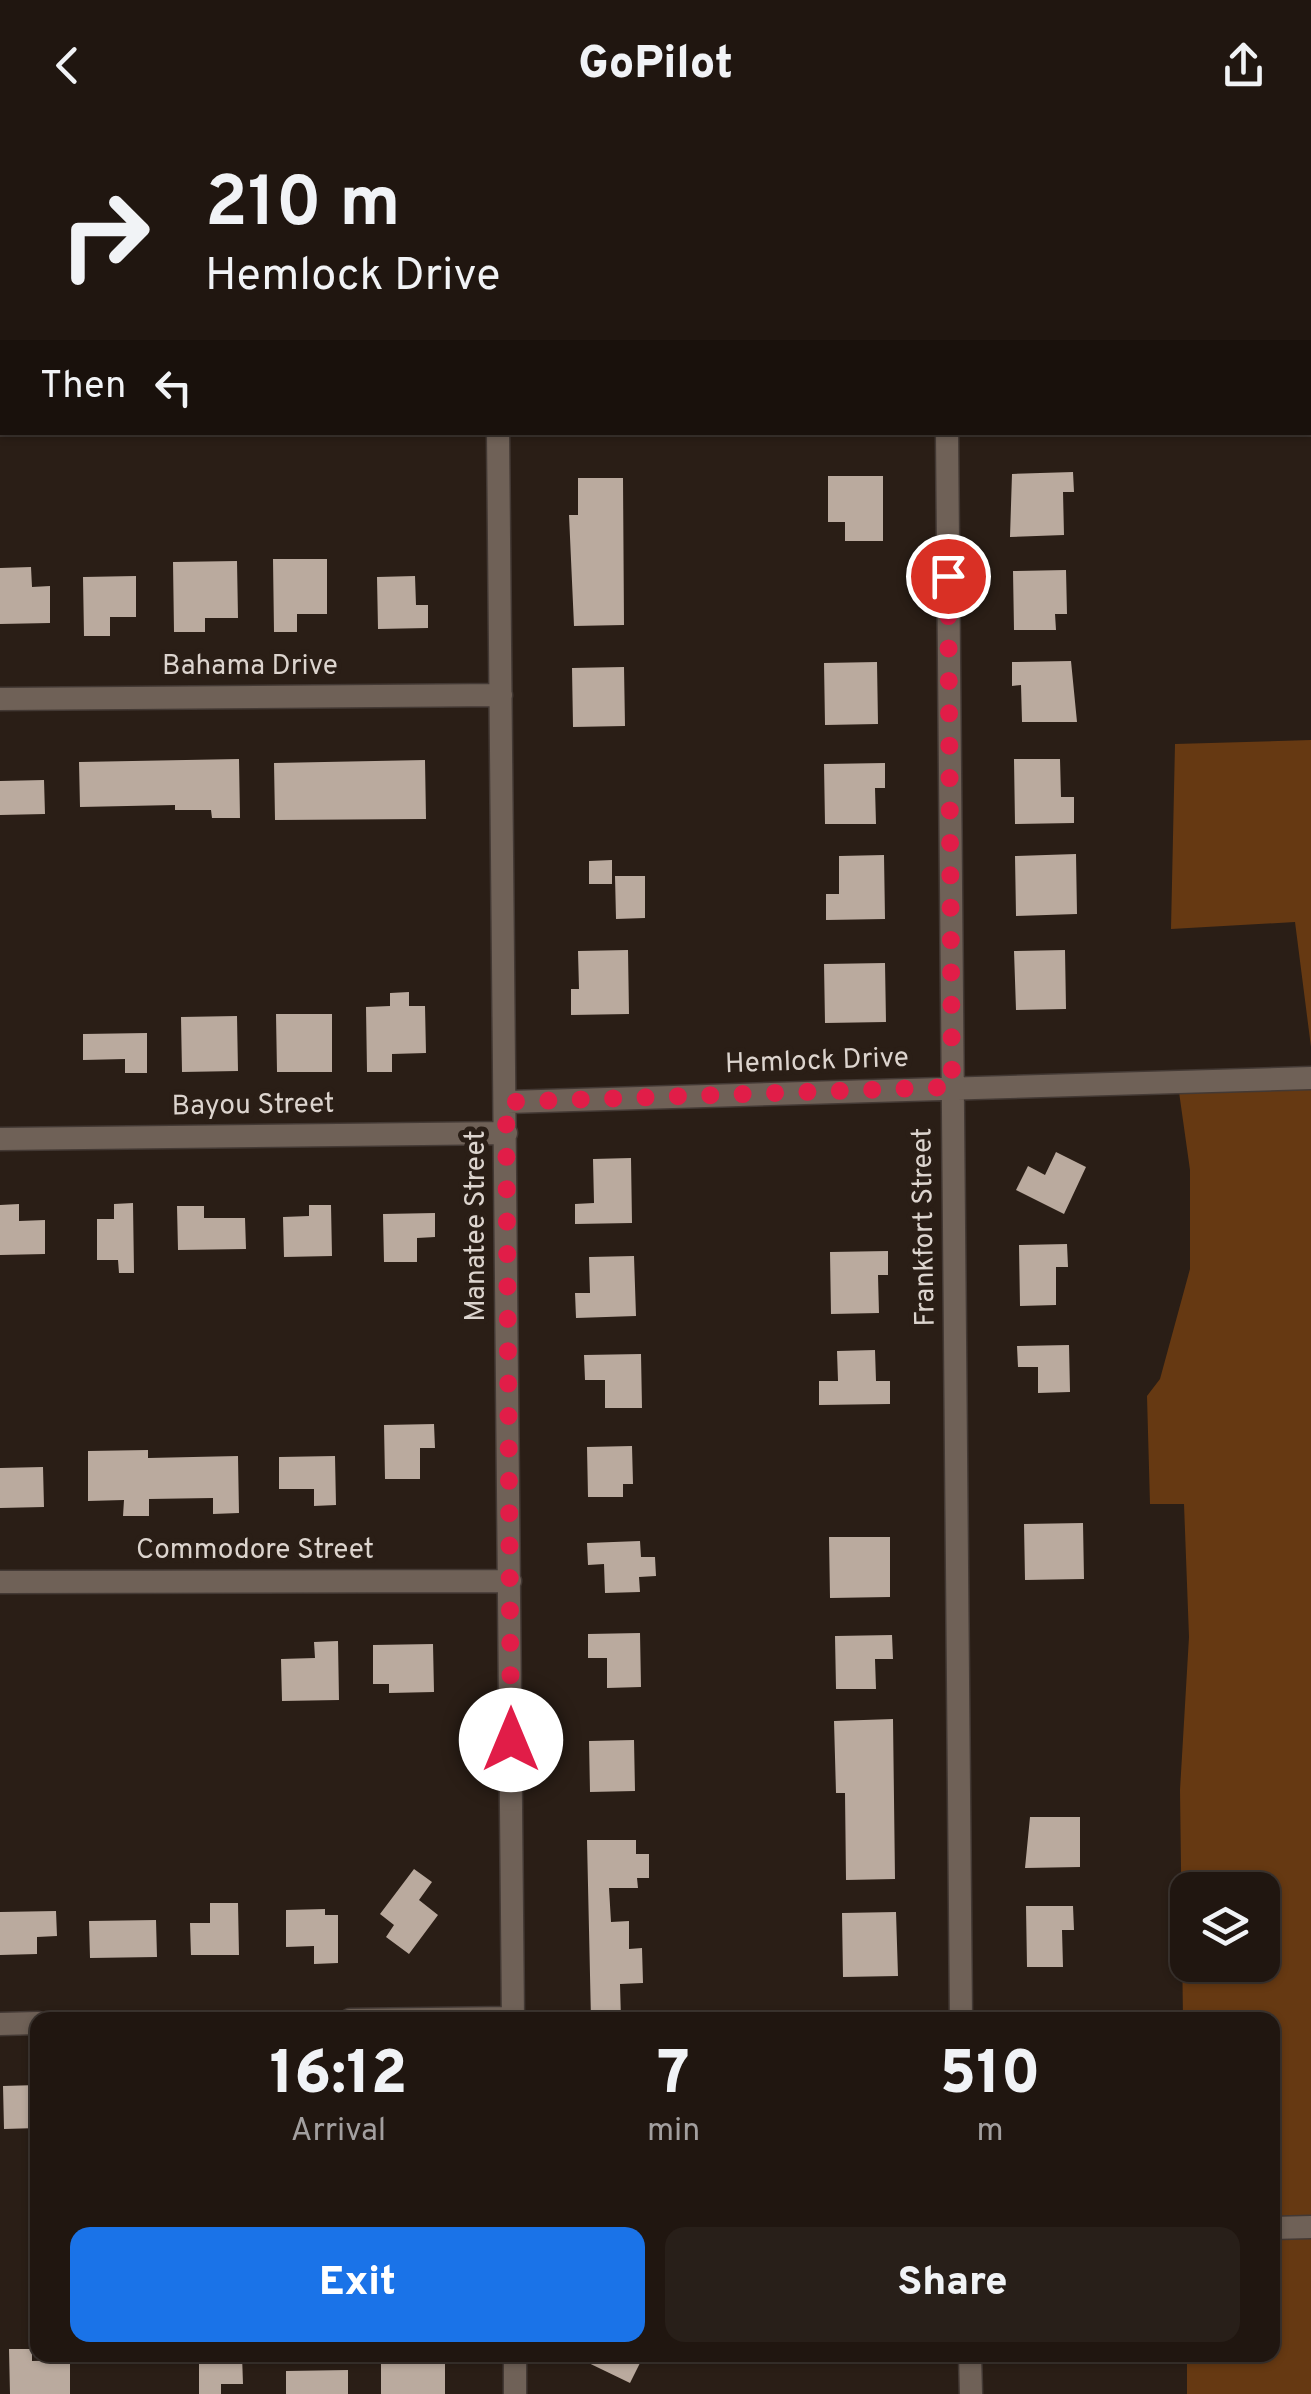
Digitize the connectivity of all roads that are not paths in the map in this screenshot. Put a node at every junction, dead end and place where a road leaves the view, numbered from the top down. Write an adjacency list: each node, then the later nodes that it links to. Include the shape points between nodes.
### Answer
1 (498, 435): 3 (street, Manatee Street)
2 (947, 435): 6 (street, Frankfort Street)
3 (500, 695): 4 (street, Bahama Drive); 7 (street, Manatee Street)
4 (0, 699)
5 (1311, 1078): 6 (street, Hemlock Drive)
6 (952, 1087): 7 (street, Hemlock Drive); 13 (street, Frankfort Street)
7 (506, 1102): 8 (street, Manatee Street)
8 (506, 1133): 9 (street, Bayou Street); 10 (street, Manatee Street)
9 (0, 1139)
10 (510, 1581): 11 (street, Commodore Street); 12 (street, Manatee Street)
11 (0, 1582)
12 (513, 2012)
13 (962, 2012)
14 (0, 2024): 15 (street)
15 (30, 2024)
16 (1280, 2228): 17 (street)
17 (1311, 2228)
18 (515, 2362): 20 (street)
19 (970, 2362): 21 (street)
20 (515, 2394)
21 (970, 2394)

